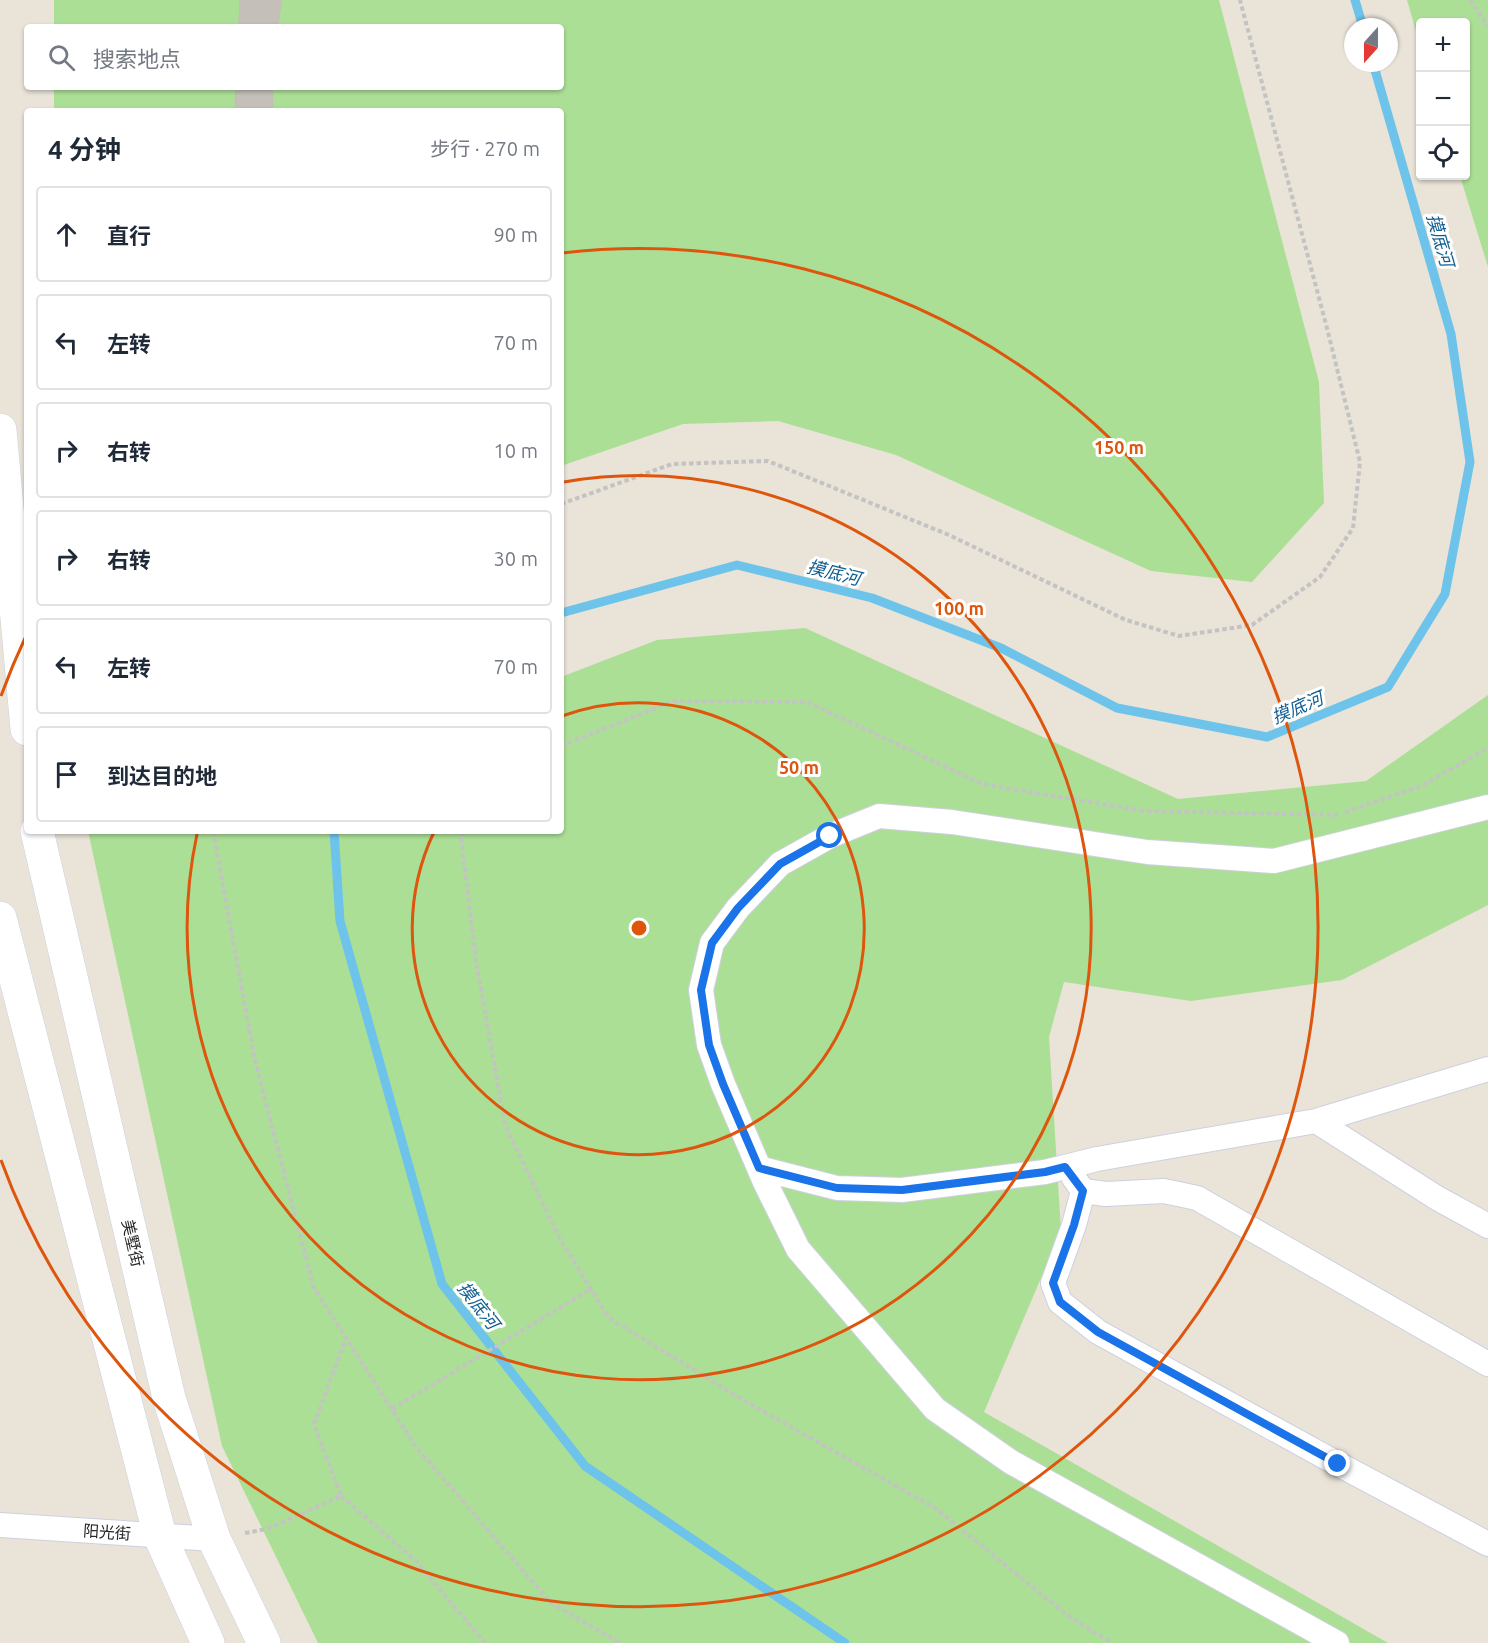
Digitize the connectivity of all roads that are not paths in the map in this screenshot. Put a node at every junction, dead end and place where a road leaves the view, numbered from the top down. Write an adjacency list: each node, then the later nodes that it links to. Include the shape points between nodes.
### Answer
1 (0, 430): 2 (street)
2 (24, 696)
3 (1488, 807): 9 (street, via 1274,861 1147,852 952,822 879,816 830,836 780,864 738,908 712,943 701,990 709,1045)
4 (38, 834): 15 (street, 美墅街, via 169,1398)
5 (0, 918): 14 (street)
6 (1488, 1069): 7 (street)
7 (1317, 1121): 8 (street); 11 (street)
8 (1065, 1167): 9 (street, via 902,1190 837,1188); 10 (street)
9 (759, 1168): 19 (street, via 798,1249 935,1409 1011,1462)
10 (1083, 1191): 12 (street, via 1164,1191 1197,1198); 16 (street, via 1053,1283 1060,1302 1098,1332)
11 (1488, 1226)
12 (1488, 1364)
13 (0, 1525): 14 (street, 阳光街)
14 (160, 1536): 15 (street, 阳光街); 17 (street)
15 (214, 1539): 18 (street, 美墅街)
16 (1488, 1544)
17 (208, 1643)
18 (264, 1643)
19 (1337, 1643)

